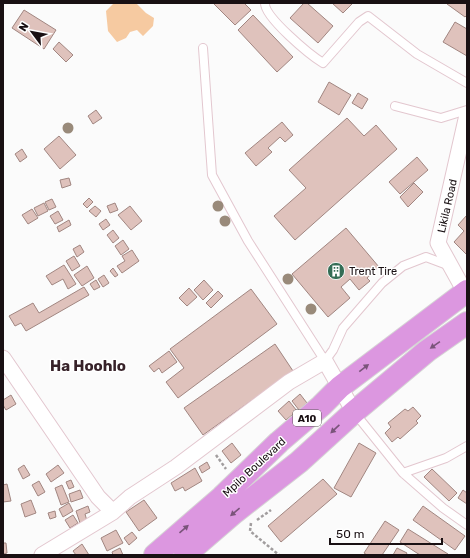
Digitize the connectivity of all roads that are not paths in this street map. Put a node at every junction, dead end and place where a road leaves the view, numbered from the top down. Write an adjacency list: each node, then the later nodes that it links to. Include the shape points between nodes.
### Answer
1 (265, 3): 3 (lane, via 274,20 306,51 323,63 359,22 368,16 417,54)
2 (203, 48): 11 (lane, via 212,175 248,241)
3 (467, 83)
4 (395, 106): 5 (lane, via 441,118)
5 (467, 110)
6 (467, 115): 7 (street, Likila Road, via 438,243)
7 (451, 266): 8 (street, Likila Road); 11 (lane, via 426,257 403,266 382,283 355,313 343,328)
8 (466, 292): 12 (highway, Mpilo Boulevard / A10, one-way to 8)
9 (467, 323): 13 (highway, Mpilo Boulevard / A10, one-way to 13, via 427,351)
10 (3, 358): 16 (street, via 98,497)
11 (325, 361): 12 (street); 16 (street, via 289,382)
12 (340, 387): 13 (street); 19 (highway, Mpilo Boulevard / A10, one-way to 12, via 222,497)
13 (354, 412): 15 (lane); 20 (highway, Mpilo Boulevard / A10, one-way to 20, via 299,462)
14 (467, 446): 15 (lane, via 446,458)
15 (403, 474): 17 (lane)
16 (112, 512): 18 (street)
17 (467, 525)
18 (42, 555)
19 (155, 555)
20 (185, 555)

